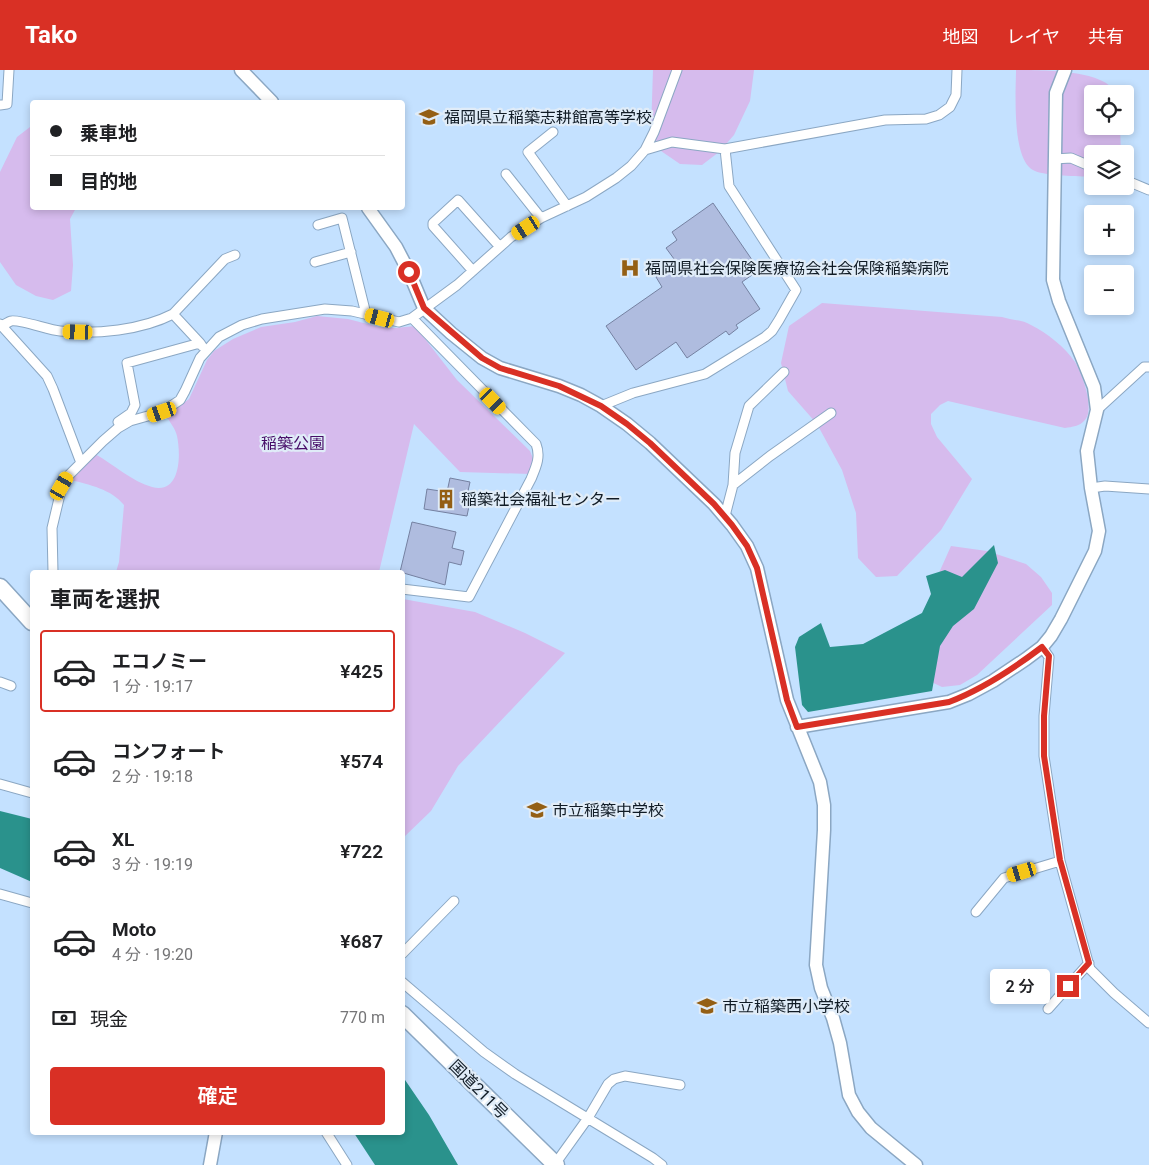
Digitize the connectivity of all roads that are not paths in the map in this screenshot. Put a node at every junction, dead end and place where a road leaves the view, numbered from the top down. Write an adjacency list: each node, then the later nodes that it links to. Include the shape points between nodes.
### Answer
1 (9, 70): 7 (street, via 8,104)
2 (241, 70): 6 (street)
3 (677, 70): 10 (street)
4 (957, 70): 9 (street, via 956,95 950,107 939,115 926,119 885,120)
5 (1065, 70): 11 (street, via 1056,93)
6 (270, 100)
7 (0, 105)
8 (553, 132): 16 (street, via 528,152)
9 (725, 148): 10 (street, via 672,142); 33 (street, via 729,186 796,290 772,330 705,374 633,393)
10 (645, 150): 16 (street, via 616,178)
11 (1054, 159): 12 (street, via 1071,158); 34 (street, via 1053,280 1094,387)
12 (1084, 163)
13 (506, 174): 18 (street)
14 (1134, 184): 15 (street)
15 (1149, 190)
16 (567, 206): 18 (street)
17 (369, 210): 25 (street, via 396,247)
18 (541, 218): 20 (street)
19 (318, 225): 21 (street, via 342,218)
20 (500, 247): 24 (street); 24 (street, via 458,200 433,226)
21 (351, 252): 23 (street); 27 (street)
22 (235, 255): 26 (street, via 225,259)
23 (315, 262)
24 (473, 271): 25 (street)
25 (424, 308): 28 (street); 33 (street, via 482,358 500,368 559,386)
26 (173, 314): 29 (street, via 158,321 96,332 60,331 21,321); 30 (street)
27 (366, 314): 28 (street, via 399,322); 30 (street, via 326,309 262,319 242,325)
28 (412, 318): 44 (street, via 536,444 539,451 531,479 470,597)
29 (1, 325): 37 (street, via 53,388)
30 (203, 346): 36 (street, via 180,400 162,412 130,421); 36 (street, via 127,363 134,410)
31 (1149, 367): 34 (street, via 1144,367)
32 (784, 372): 38 (street, via 749,406 735,453)
33 (601, 406): 41 (street, via 650,443)
34 (1097, 410): 39 (street, via 1087,451)
35 (831, 413): 38 (street)
36 (103, 441): 37 (street)
37 (81, 463): 42 (street, via 62,486 52,528)
38 (733, 485): 41 (street)
39 (1091, 488): 40 (street); 46 (street, via 1099,531 1095,551 1061,619)
40 (1149, 489)
41 (725, 516): 49 (street, via 747,546 757,568 787,700)
42 (53, 570)
43 (0, 587): 45 (highway)
44 (405, 589)
45 (30, 620)
46 (1042, 647): 49 (street, via 993,681 949,702); 52 (street, via 1049,656 1044,756)
47 (0, 682): 48 (street)
48 (11, 686)
49 (797, 727): 71 (street, via 820,782 824,805 816,965 840,1043 849,1094 871,1128)
50 (0, 784): 51 (street)
51 (30, 792)
52 (1060, 860): 56 (street, via 1004,878); 58 (street)
53 (0, 894): 55 (street)
54 (454, 901): 57 (street)
55 (30, 903)
56 (976, 912)
57 (405, 951)
58 (1089, 963): 60 (street); 62 (street, via 1114,993)
59 (405, 985): 64 (street, via 484,1052)
60 (1048, 1008)
61 (405, 1017): 69 (highway, 国道211号)
62 (1149, 1023)
63 (680, 1085): 64 (street, via 625,1076 614,1079)
64 (588, 1118): 69 (street); 70 (street)
65 (215, 1135): 67 (street)
66 (328, 1135): 68 (street)
67 (210, 1165)
68 (347, 1165)
69 (556, 1165)
70 (662, 1165)
71 (916, 1165)

